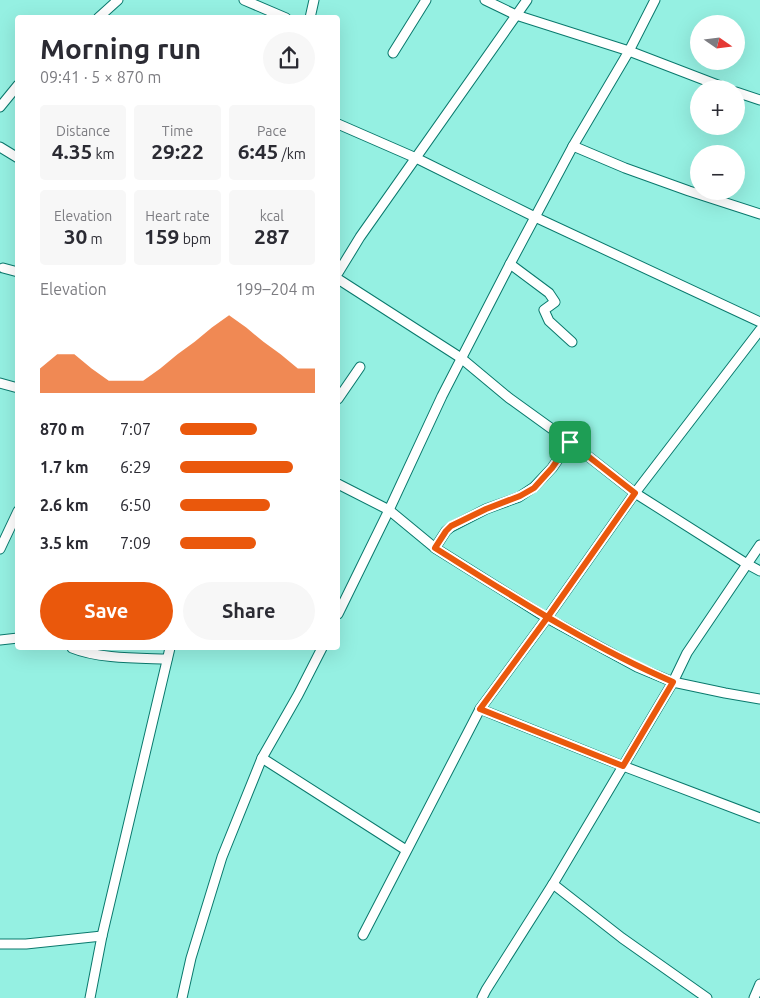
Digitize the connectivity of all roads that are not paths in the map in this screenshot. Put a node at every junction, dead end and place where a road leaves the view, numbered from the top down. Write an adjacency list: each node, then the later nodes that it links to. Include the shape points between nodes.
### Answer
1 (118, 0): 8 (street)
2 (244, 0): 9 (street)
3 (314, 0): 10 (street)
4 (426, 0): 13 (street)
5 (485, 0): 11 (street)
6 (526, 0): 11 (street)
7 (655, 0): 12 (street)
8 (101, 15)
9 (279, 15)
10 (311, 15)
11 (516, 15): 12 (street); 23 (street)
12 (630, 50): 14 (street); 20 (street)
13 (393, 53)
14 (705, 80)
15 (15, 89): 18 (street)
16 (745, 95): 17 (street)
17 (760, 100)
18 (0, 107)
19 (340, 125): 23 (street)
20 (573, 146): 24 (street, via 634,171); 25 (street)
21 (0, 147): 22 (street)
22 (15, 156)
23 (416, 158): 25 (street); 28 (street)
24 (760, 214)
25 (535, 217): 26 (street); 31 (street)
26 (510, 264): 33 (street, via 550,293 555,302 544,310 548,321); 34 (street)
27 (3, 268): 29 (street)
28 (340, 270)
29 (15, 271)
30 (340, 280): 34 (street)
31 (760, 322)
32 (760, 330): 41 (street)
33 (572, 342)
34 (461, 358): 39 (street); 42 (street)
35 (360, 367): 38 (street)
36 (0, 383): 37 (street)
37 (15, 387)
38 (340, 396)
39 (570, 442): 41 (street); 45 (street, via 534,488 451,526)
40 (340, 485): 42 (street)
41 (635, 493): 47 (street); 50 (street)
42 (389, 510): 45 (street); 49 (street)
43 (15, 517): 46 (street)
44 (760, 545): 47 (street)
45 (435, 548): 50 (street)
46 (0, 549)
47 (747, 564): 48 (street); 57 (street, via 688,653)
48 (760, 571)
49 (340, 610)
50 (547, 618): 57 (street); 59 (street)
51 (15, 638): 52 (street)
52 (0, 640)
53 (77, 650): 56 (street)
54 (170, 650): 56 (street)
55 (321, 650): 60 (street)
56 (167, 660): 66 (street)
57 (673, 682): 58 (street); 61 (street)
58 (760, 698)
59 (480, 709): 61 (street); 63 (street)
60 (262, 758): 63 (street); 70 (street, via 222,857)
61 (623, 766): 62 (street); 64 (street)
62 (760, 818)
63 (406, 850): 65 (street)
64 (553, 884): 71 (street); 72 (street)
65 (363, 935)
66 (102, 936): 67 (street); 69 (street)
67 (0, 944)
68 (760, 984): 73 (street)
69 (90, 998)
70 (182, 998)
71 (482, 998)
72 (707, 998)
73 (754, 998)

